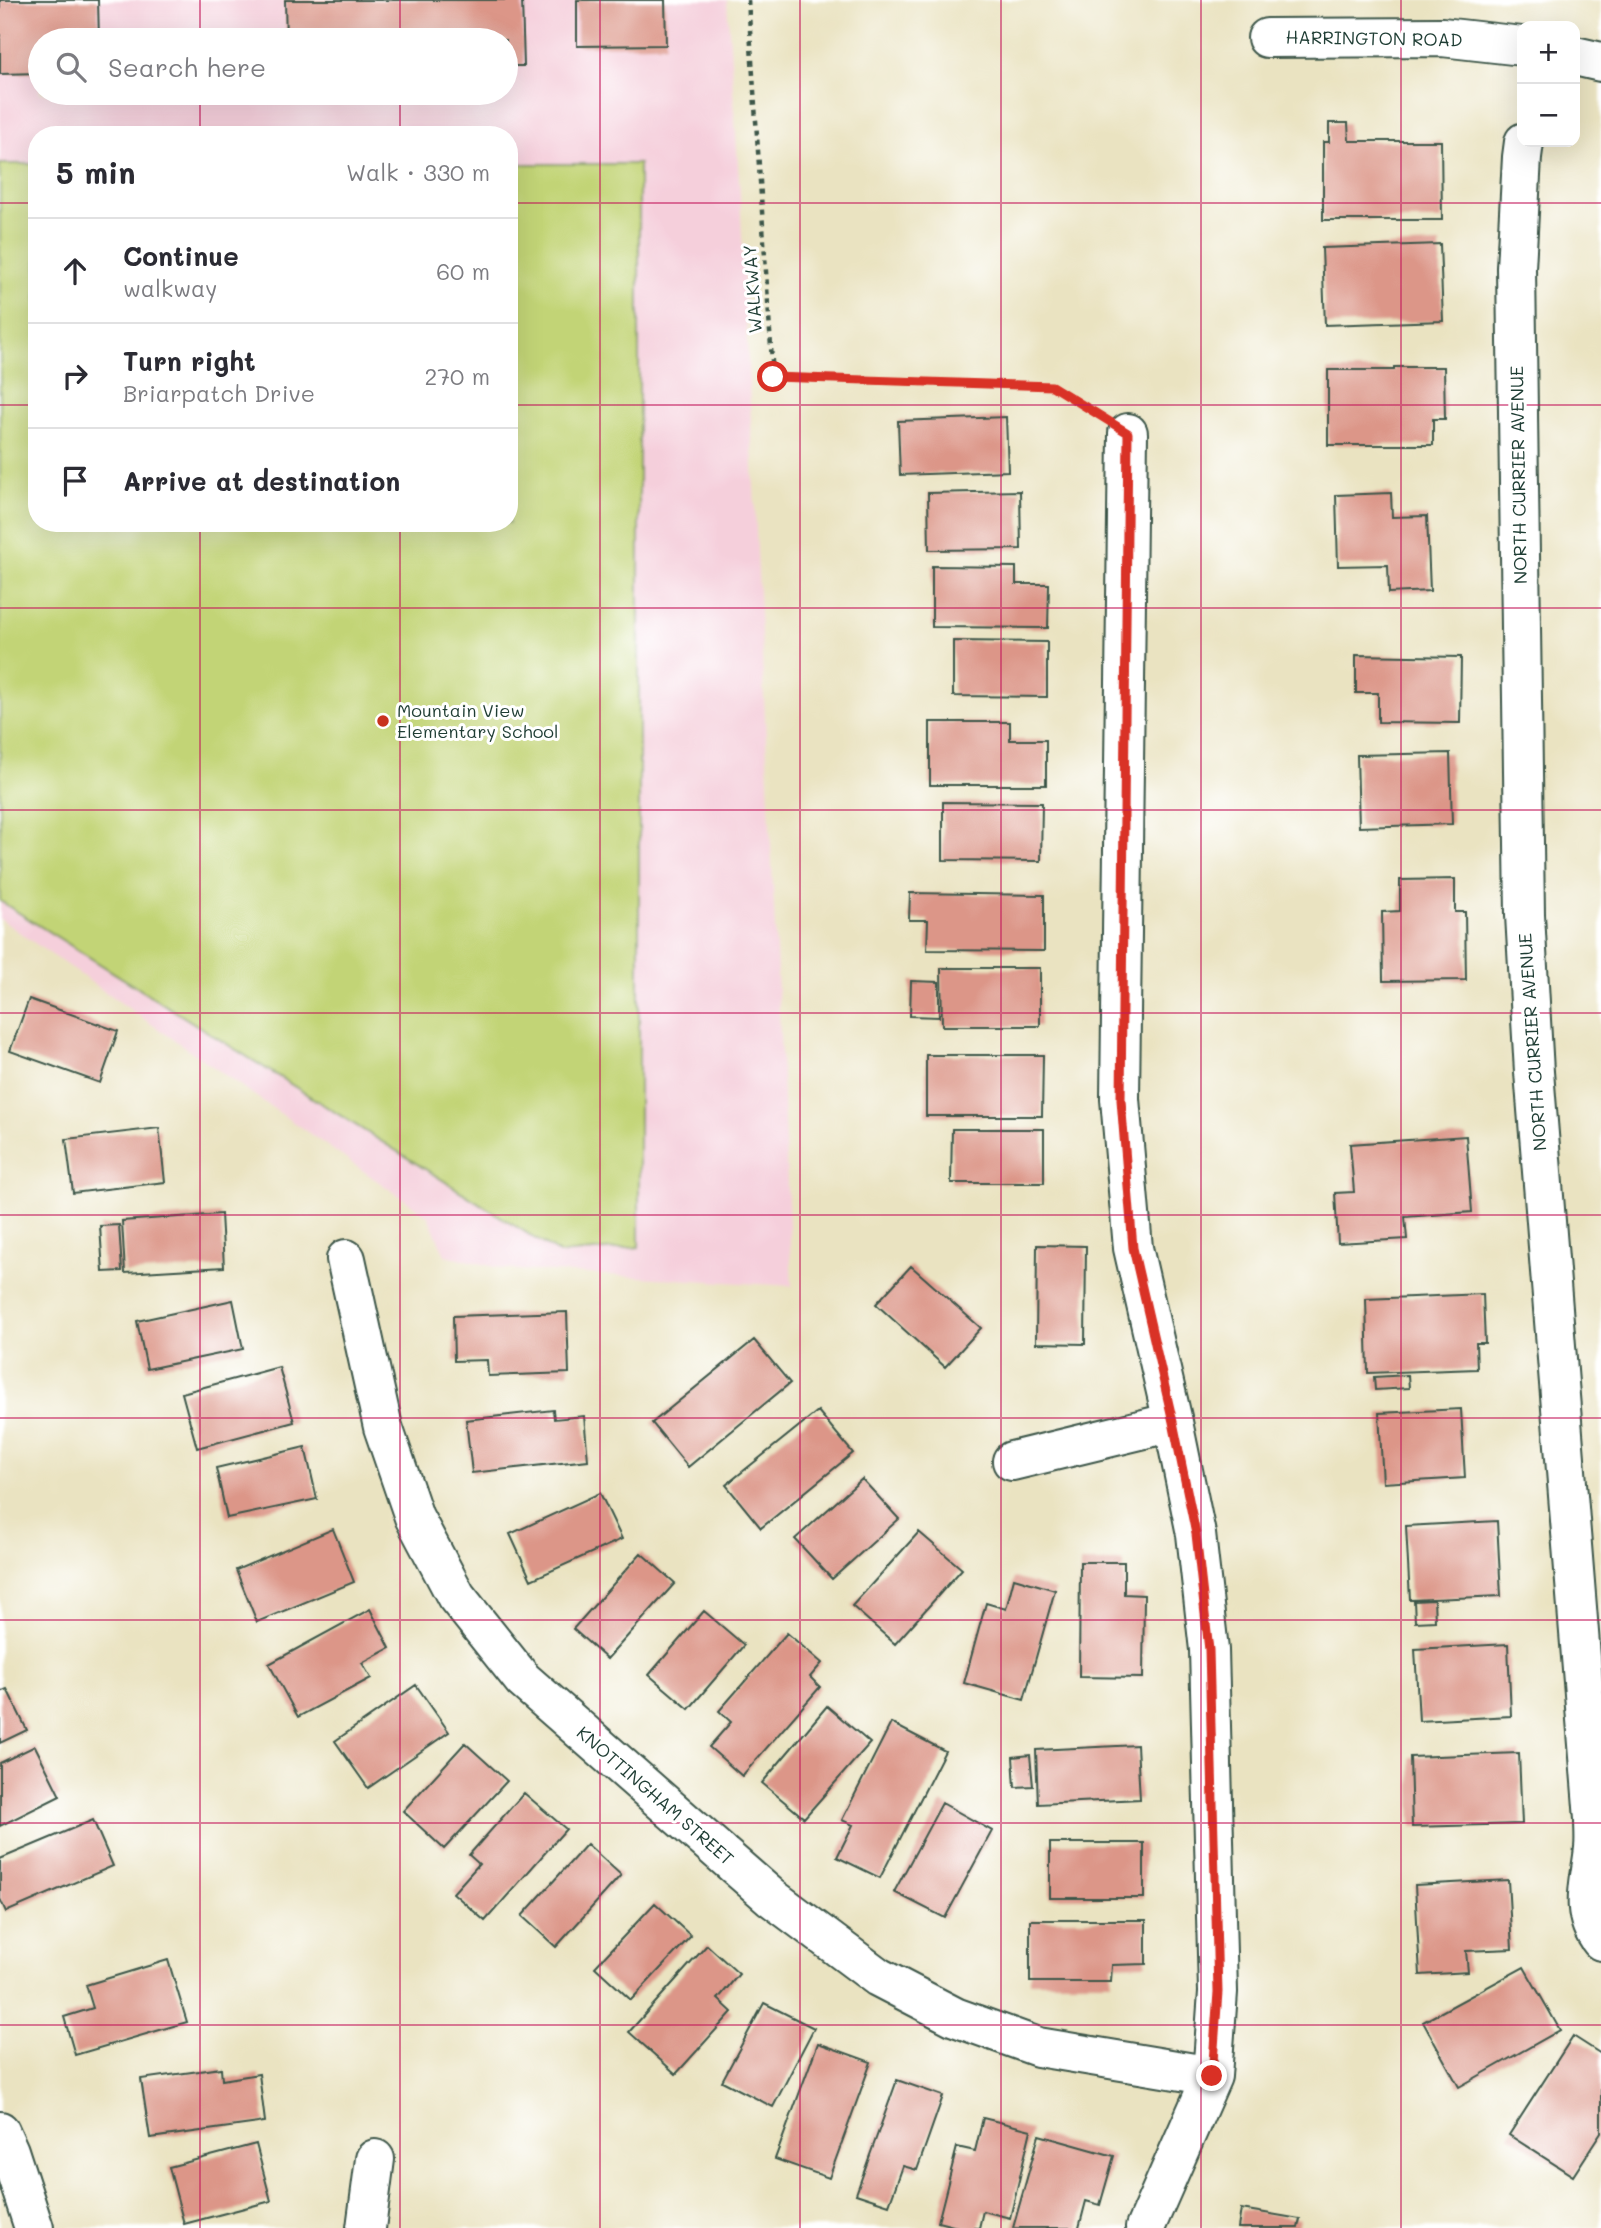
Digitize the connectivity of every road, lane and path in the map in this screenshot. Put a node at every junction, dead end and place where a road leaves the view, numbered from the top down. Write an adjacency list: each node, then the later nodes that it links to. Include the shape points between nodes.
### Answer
1 (748, 0): 7 (path, WALKWAY, via 773,377 1052,386)
2 (1267, 38): 3 (street, HARRINGTON ROAD, via 1442,37)
3 (1517, 45)
4 (1580, 57): 5 (street)
5 (1601, 62)
6 (1524, 147): 11 (street, NORTH CURRIER AVENUE, via 1516,268 1525,915 1594,1819 1586,1907)
7 (1128, 433): 9 (street, via 1121,1100 1133,1248)
8 (346, 1259): 12 (street, KNOTTINGHAM STREET, via 383,1427 414,1517 456,1596 523,1680 771,1897 878,1977 956,2017 1038,2047)
9 (1173, 1422): 10 (street); 12 (street, via 1196,1534 1209,1650 1218,1992)
10 (1012, 1461)
11 (1599, 1939)
12 (1212, 2076): 17 (street)
13 (0, 2131): 15 (street)
14 (376, 2159): 16 (street)
15 (34, 2228)
16 (366, 2228)
17 (1145, 2228)

